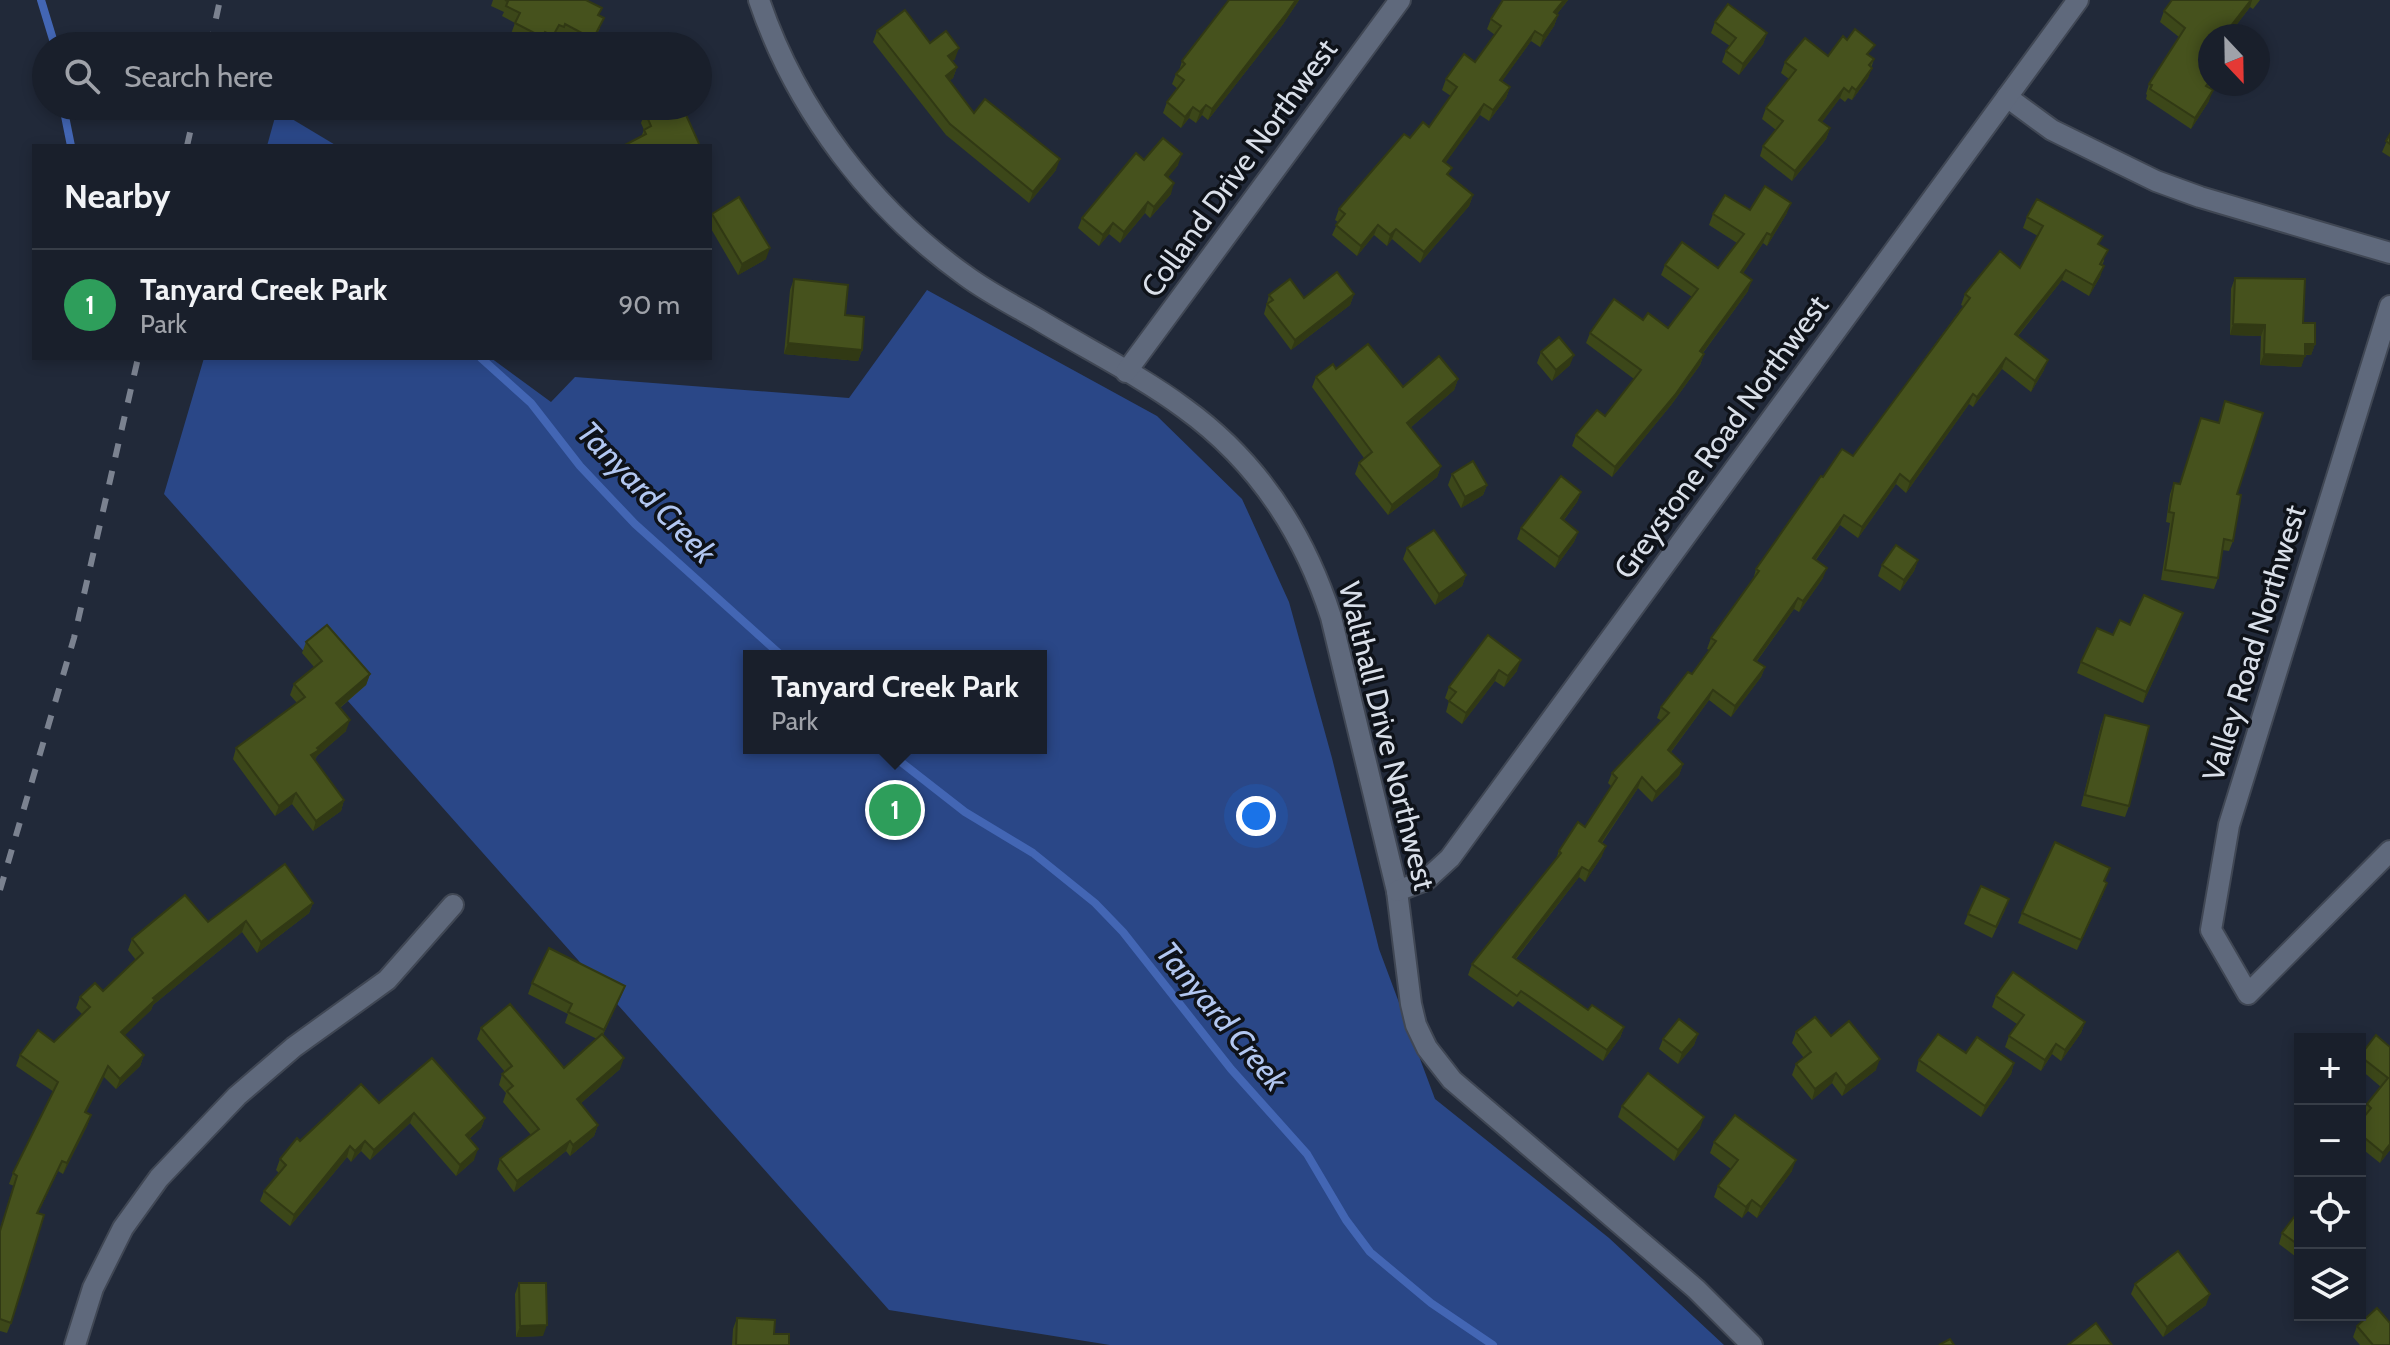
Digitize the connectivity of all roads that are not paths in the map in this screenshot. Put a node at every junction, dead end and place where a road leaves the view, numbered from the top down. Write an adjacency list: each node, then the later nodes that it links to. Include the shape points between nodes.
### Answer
1 (759, 0): 7 (street, Walthall Drive Northwest, via 797,86 834,145 878,199 968,277)
2 (1400, 0): 7 (street, Colland Drive Northwest)
3 (2078, 0): 4 (street, Greystone Road Northwest)
4 (2007, 97): 5 (street, via 2052,130 2156,181); 9 (street, Greystone Road Northwest, via 1450,858 1426,880)
5 (2390, 253)
6 (2390, 306): 8 (street, Valley Road Northwest, via 2229,825 2211,930 2248,994)
7 (1126, 372): 9 (street, Walthall Drive Northwest, via 1183,407 1229,445 1268,488 1302,544 1331,617)
8 (2390, 851)
9 (1397, 891): 12 (street, Walthall Drive Northwest, via 1416,1025 1452,1080 1696,1289)
10 (453, 905): 11 (street, via 387,980 248,1086 159,1178 123,1228)
11 (75, 1345)
12 (1752, 1345)

